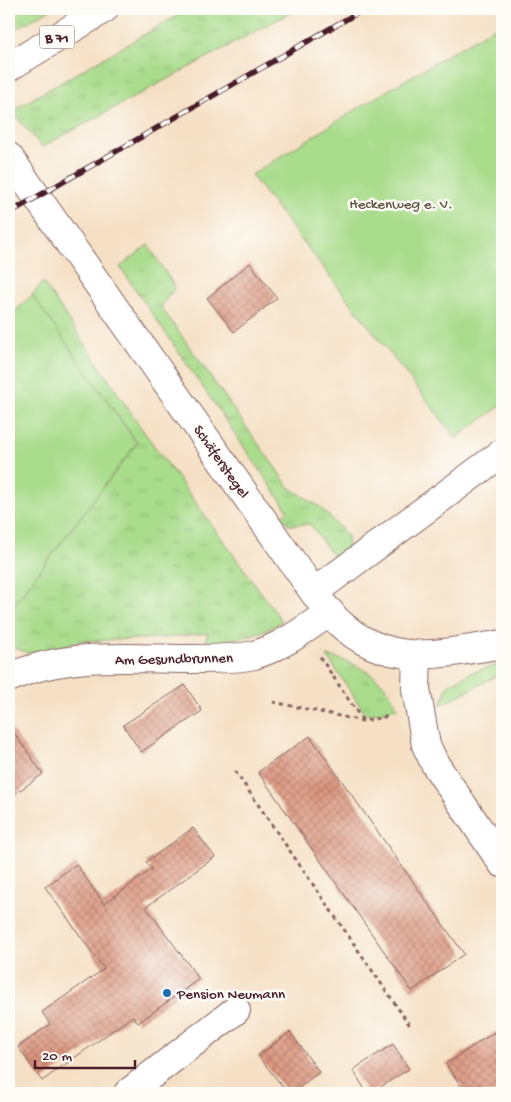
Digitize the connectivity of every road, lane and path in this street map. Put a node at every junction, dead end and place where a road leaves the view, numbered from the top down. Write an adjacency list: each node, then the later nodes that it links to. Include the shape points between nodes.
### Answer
1 (104, 9): 2 (main road, B 71)
2 (9, 67)
3 (9, 157): 5 (main road, Schäferstegel)
4 (502, 453): 5 (main road, Am Gesundbrunnen)
5 (322, 602): 8 (main road, Schäferstegel, via 346,629 372,645); 9 (main road, Am Gesundbrunnen, via 288,641 251,656 79,659 45,664)
6 (502, 644): 8 (main road, Schäferstegel)
7 (317, 652): 12 (path)
8 (417, 655): 14 (main road, via 416,689 426,745 435,764)
9 (9, 678)
10 (272, 702): 12 (path)
11 (393, 715): 12 (path)
12 (363, 721)
13 (235, 771): 16 (path)
14 (502, 863)
15 (236, 1010): 17 (main road)
16 (411, 1027)
17 (128, 1093)

